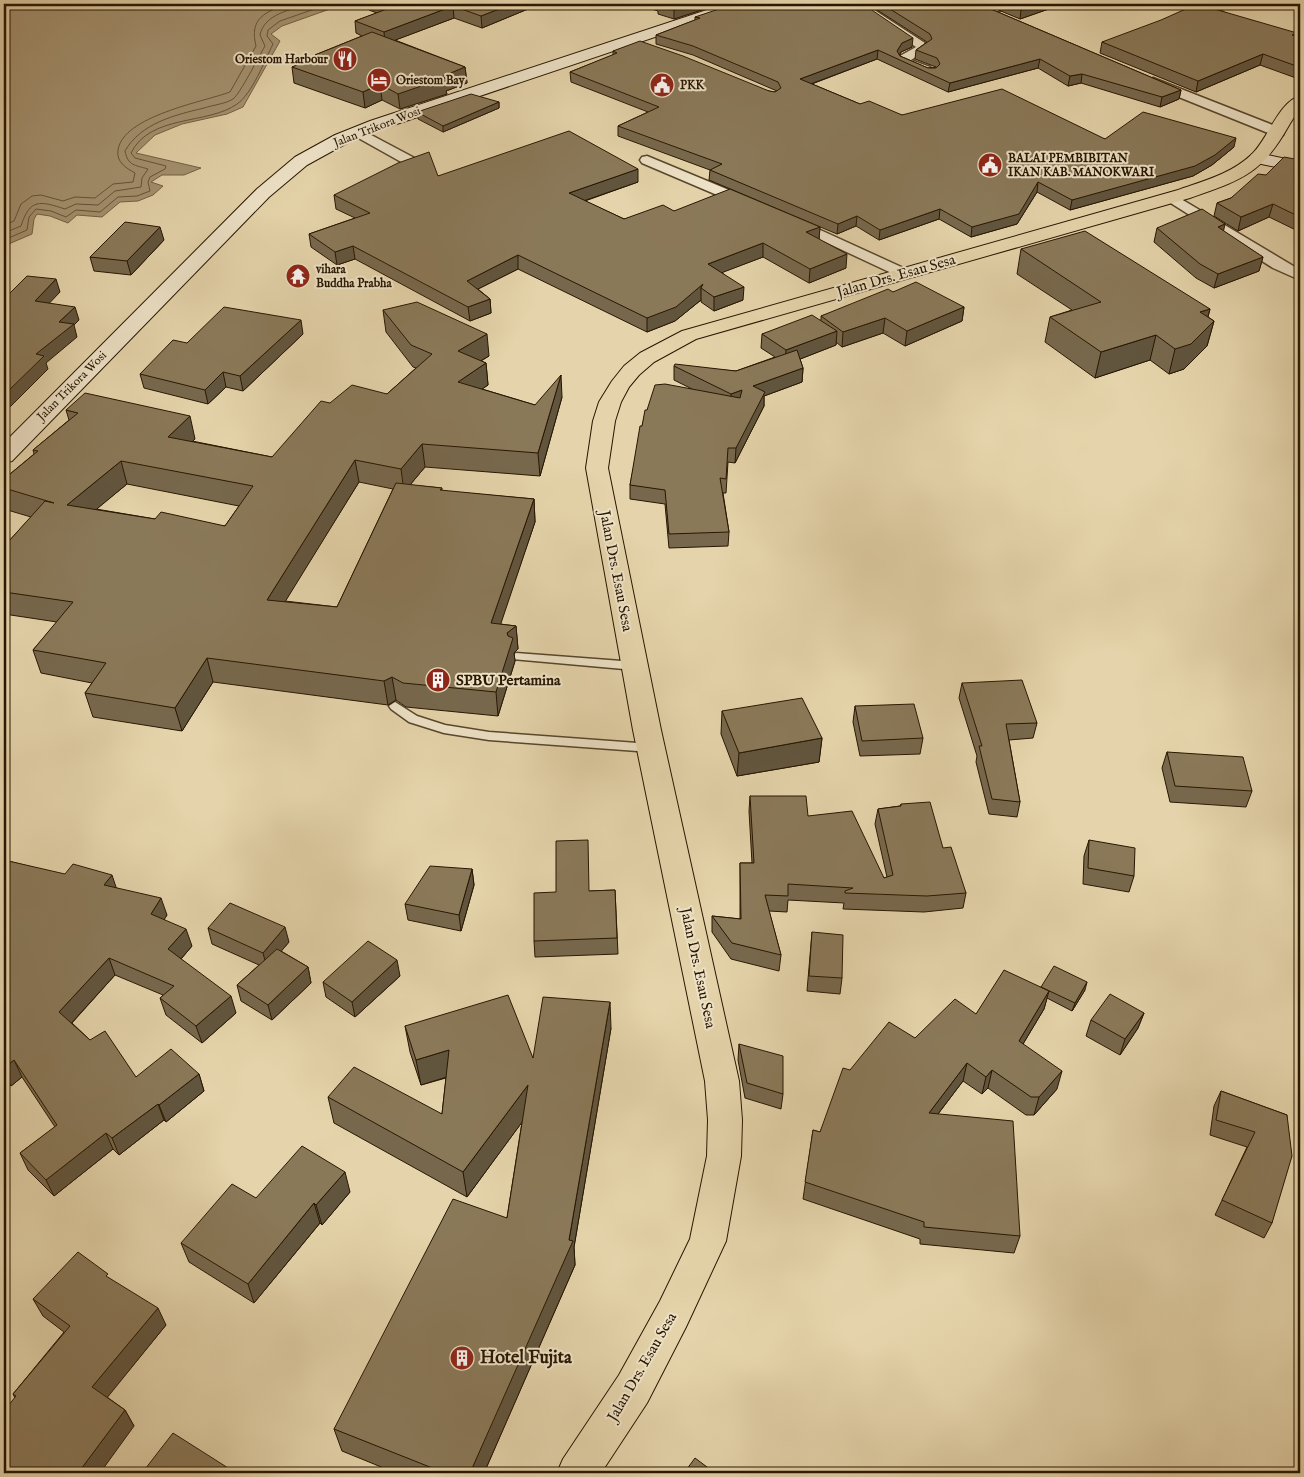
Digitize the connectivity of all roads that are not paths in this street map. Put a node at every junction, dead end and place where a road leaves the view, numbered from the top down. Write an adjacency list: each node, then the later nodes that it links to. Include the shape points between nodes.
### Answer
1 (739, 4): 7 (street, Jalan Trikora Wosi)
2 (858, 4): 9 (street, via 924,47 904,60)
3 (1012, 4): 5 (street, via 984,9)
4 (1184, 4): 6 (street)
5 (1002, 17)
6 (1229, 18)
7 (628, 40): 8 (street); 12 (street, Jalan Trikora Wosi)
8 (646, 46)
9 (931, 72)
10 (1144, 78): 13 (street)
11 (1300, 101): 13 (highway, Jalan Drs. Esau Sesa, via 1288,112)
12 (358, 132): 16 (street); 23 (street, Jalan Trikora Wosi, via 301,161 263,193)
13 (1278, 132): 14 (highway, Jalan Drs. Esau Sesa)
14 (1258, 158): 17 (street); 18 (highway, Jalan Drs. Esau Sesa, via 1227,177)
15 (646, 160): 19 (street)
16 (417, 165)
17 (1300, 167)
18 (1171, 197): 21 (highway, Jalan Drs. Esau Sesa); 22 (street)
19 (763, 209)
20 (781, 217): 21 (street)
21 (905, 274): 25 (highway, Jalan Drs. Esau Sesa, via 704,330 670,343 632,368 614,392 598,440 596,468)
22 (1300, 276)
23 (4, 456)
24 (516, 657): 25 (lane)
25 (635, 666): 27 (highway, Jalan Drs. Esau Sesa)
26 (395, 706): 27 (lane, via 413,719 489,736)
27 (651, 748): 28 (highway, Jalan Drs. Esau Sesa, via 722,1082 724,1156 708,1241 633,1389)
28 (577, 1473)

